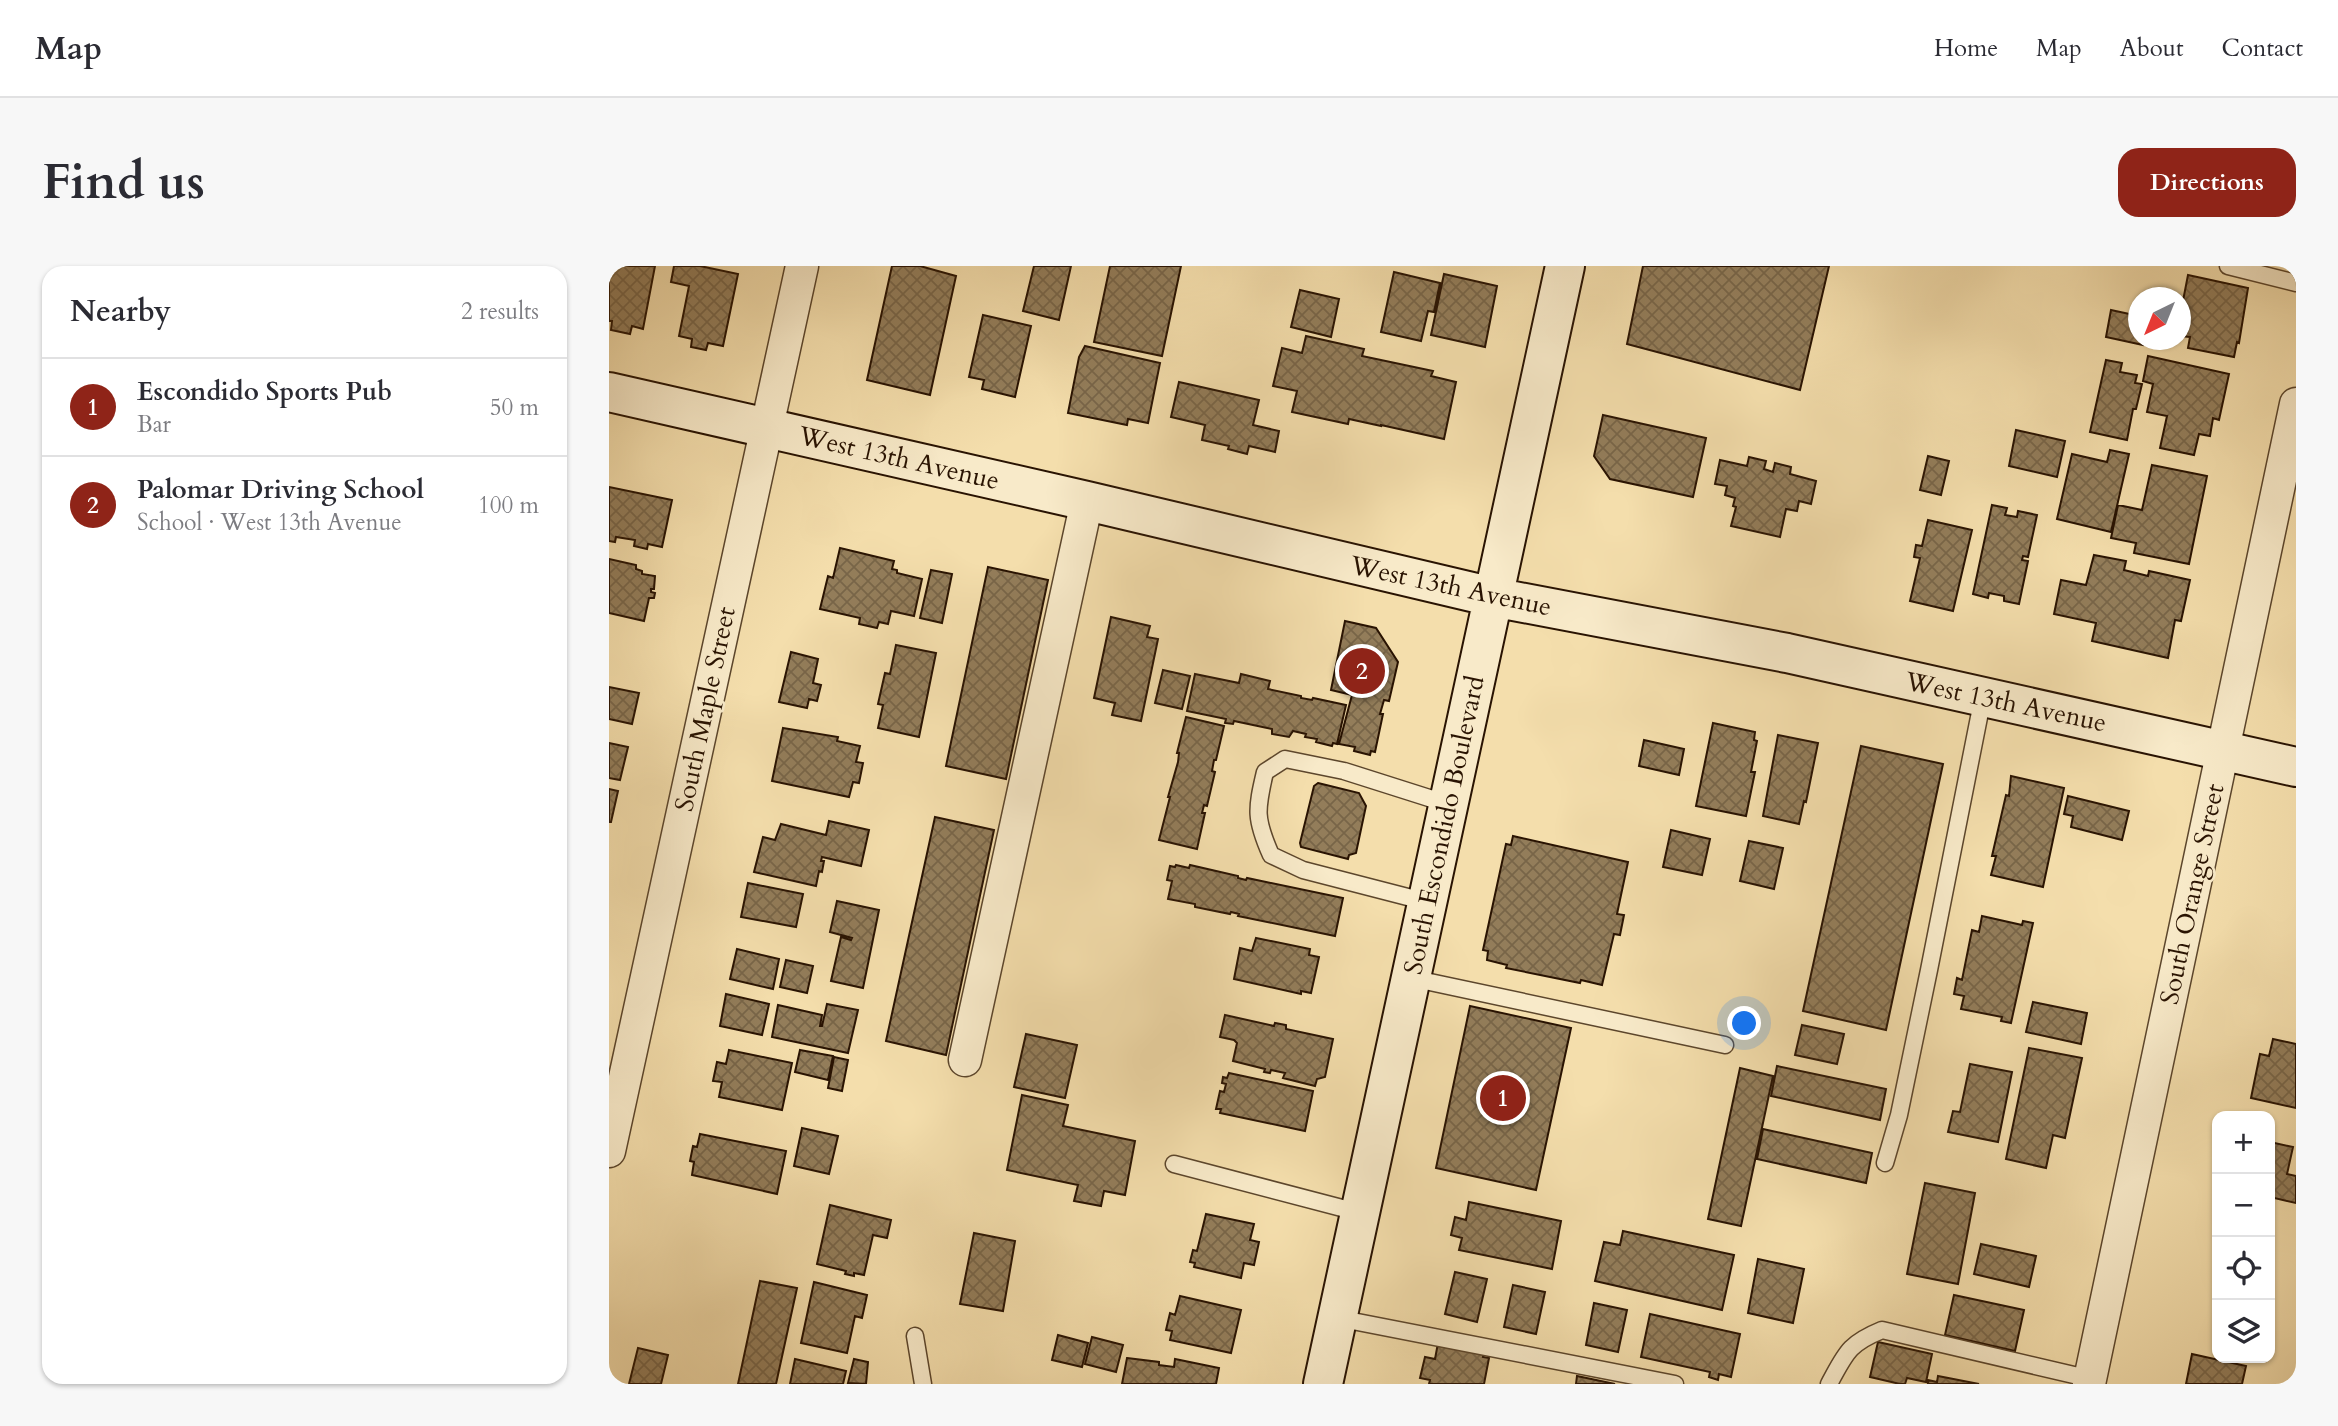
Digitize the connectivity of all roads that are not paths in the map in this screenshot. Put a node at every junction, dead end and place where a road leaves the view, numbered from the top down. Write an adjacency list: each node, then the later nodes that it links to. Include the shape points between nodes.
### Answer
1 (802, 266): 7 (street, South Maple Street)
2 (1565, 266): 9 (street, South Escondido Boulevard)
3 (2228, 266): 4 (lane)
4 (2296, 283)
5 (609, 392): 7 (street, West 13th Avenue)
6 (2296, 404): 11 (street, South Orange Street)
7 (767, 427): 8 (street, West 13th Avenue); 18 (street, South Maple Street)
8 (1087, 501): 9 (street, West 13th Avenue); 17 (street)
9 (1493, 597): 10 (street, West 13th Avenue, via 1787,653); 13 (street, South Escondido Boulevard)
10 (1983, 697): 11 (street, West 13th Avenue); 19 (lane, via 1930,970)
11 (2222, 750): 12 (street, West 13th Avenue); 24 (street, South Orange Street)
12 (2296, 767)
13 (1448, 804): 14 (street, South Escondido Boulevard); 14 (lane, via 1344,771 1285,759 1265,772 1257,807 1260,831 1271,855 1303,870)
14 (1427, 902): 15 (street, South Escondido Boulevard)
15 (1411, 978): 16 (lane); 21 (street, South Escondido Boulevard)
16 (1725, 1045)
17 (965, 1060)
18 (609, 1151)
19 (1885, 1163)
20 (1174, 1164): 21 (lane)
21 (1360, 1213): 22 (street, South Escondido Boulevard)
22 (1337, 1318): 26 (street, South Escondido Boulevard); 27 (lane)
23 (915, 1336): 25 (lane)
24 (2090, 1382): 28 (lane, via 1882,1330 1861,1338 1847,1351)
25 (923, 1384)
26 (1323, 1384)
27 (1675, 1384)
28 (1829, 1384)

